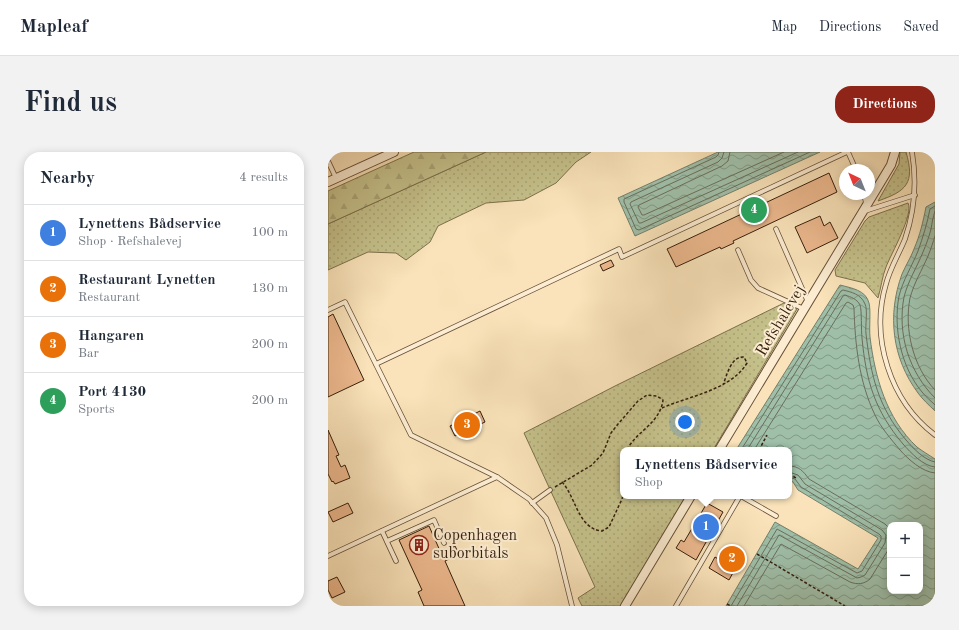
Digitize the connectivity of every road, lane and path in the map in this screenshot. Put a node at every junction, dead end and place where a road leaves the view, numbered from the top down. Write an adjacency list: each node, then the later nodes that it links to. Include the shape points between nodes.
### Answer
1 (394, 152): 7 (street)
2 (847, 152): 6 (lane); 16 (lane, via 622,258 619,250)
3 (895, 152): 11 (street, Refshalevej, via 891,165)
4 (912, 152): 9 (lane)
5 (328, 161): 7 (lane)
6 (853, 164)
7 (336, 178): 8 (street)
8 (328, 182)
9 (915, 195): 11 (lane); 20 (lane, via 904,240 886,283 880,324 885,357 892,380 915,417)
10 (864, 200): 11 (lane)
11 (865, 209): 14 (street, Refshalevej)
12 (776, 229): 14 (lane)
13 (738, 250): 14 (lane, via 758,288)
14 (806, 306): 22 (street, Refshalevej)
15 (328, 310): 16 (lane, via 345,302)
16 (376, 364): 24 (lane, via 411,435)
17 (723, 385): 17 (path, via 743,369 747,363 744,358 735,360); 18 (path)
18 (662, 408): 21 (path); 27 (path, via 663,400 657,396 648,395 638,401 611,433 603,453 592,465)
19 (767, 435): 23 (path)
20 (935, 435)
21 (629, 447)
22 (721, 447)
23 (761, 447)
24 (497, 476): 33 (lane); 35 (lane)
25 (792, 476): 26 (path)
26 (796, 478)
27 (562, 482): 28 (path); 29 (path, via 580,514 596,531 609,527)
28 (550, 490): 33 (lane)
29 (621, 499)
30 (689, 499): 43 (street)
31 (738, 499): 44 (lane)
32 (745, 499): 34 (lane)
33 (532, 503): 42 (lane, via 546,518 558,545)
34 (776, 516)
35 (382, 531): 36 (lane); 39 (lane)
36 (387, 541): 37 (lane, via 434,520); 40 (lane)
37 (444, 543)
38 (757, 554): 46 (path)
39 (328, 556)
40 (396, 561)
41 (727, 604): 45 (path)
42 (572, 606)
43 (625, 606)
44 (676, 606)
45 (731, 606)
46 (845, 606)

